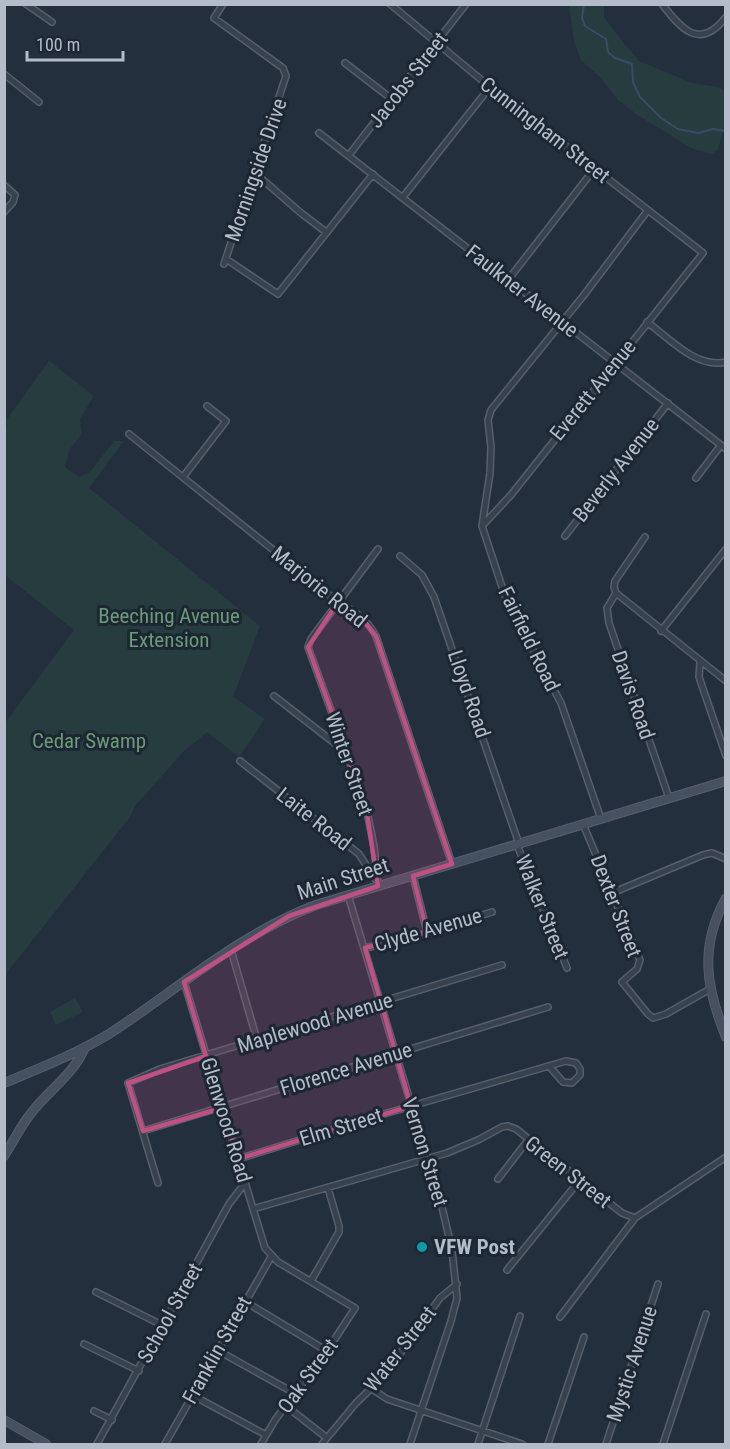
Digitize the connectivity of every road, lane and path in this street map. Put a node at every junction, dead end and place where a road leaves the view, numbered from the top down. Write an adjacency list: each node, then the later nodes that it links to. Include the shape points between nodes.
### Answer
1 (26, 4): 7 (street)
2 (223, 4): 17 (street, Morningside Drive, via 214,18 283,68 286,76)
3 (390, 4): 8 (street, Cunningham Street)
4 (466, 4): 8 (street, Jacobs Street)
5 (662, 4): 6 (street, via 680,27 691,33 712,31)
6 (726, 17)
7 (52, 22)
8 (436, 44): 11 (street, Cunningham Street); 12 (street, Jacobs Street)
9 (345, 63): 12 (street)
10 (4, 74): 13 (street)
11 (490, 87): 16 (street, Cunningham Street); 20 (street)
12 (393, 100): 15 (street, Jacobs Street)
13 (39, 102)
14 (319, 133): 15 (street, Faulkner Avenue)
15 (349, 155): 18 (street, Faulkner Avenue)
16 (596, 168): 21 (street, Cunningham Street); 25 (street)
17 (255, 173): 23 (street); 23 (street, Morningside Drive, via 225,262 276,294)
18 (373, 174): 20 (street, Faulkner Avenue); 23 (street)
19 (4, 185): 22 (street, via 15,195)
20 (403, 197): 25 (street, Faulkner Avenue)
21 (648, 210): 24 (street, Cunningham Street); 26 (street)
22 (4, 212)
23 (326, 232)
24 (703, 253): 27 (street, Everett Avenue)
25 (508, 280): 26 (street, Faulkner Avenue)
26 (562, 321): 29 (street, Faulkner Avenue); 36 (street, Fairfield Road, via 491,410 490,473)
27 (647, 322): 28 (street, via 695,357 710,363); 29 (street, Everett Avenue)
28 (726, 362)
29 (615, 363): 30 (street, Faulkner Avenue); 36 (street, Everett Avenue)
30 (668, 403): 33 (street, Faulkner Avenue); 37 (street, Beverly Avenue)
31 (207, 406): 34 (street, via 226,421)
32 (129, 434): 34 (street, Marjorie Road)
33 (723, 447): 35 (street)
34 (183, 477): 43 (street, Marjorie Road)
35 (696, 478)
36 (482, 526): 53 (street, Fairfield Road, via 506,599 561,703)
37 (565, 536)
38 (645, 537): 42 (street, via 614,584)
39 (378, 549): 43 (street)
40 (726, 549): 44 (street)
41 (400, 556): 55 (street, Lloyd Road, via 422,575 434,597)
42 (616, 593): 44 (street); 52 (street, Davis Road, via 608,608 609,622)
43 (338, 602): 48 (street, Winter Street, via 309,649); 57 (street, Marjorie Road, via 365,619 376,636)
44 (661, 630): 45 (street)
45 (700, 662): 46 (street); 49 (street, via 699,677)
46 (726, 681)
47 (274, 696): 48 (street)
48 (346, 752): 59 (street, Winter Street, via 369,819)
49 (726, 756)
50 (240, 761): 59 (street, Laite Road, via 359,854)
51 (726, 781): 52 (main road, Main Street)
52 (669, 798): 53 (main road, Main Street)
53 (601, 819): 54 (main road, Main Street)
54 (583, 824): 55 (main road, Main Street); 60 (street, Dexter Street)
55 (518, 844): 57 (main road, Main Street); 68 (street, Walker Street)
56 (726, 860): 60 (street, via 712,853 703,855)
57 (452, 864): 58 (main road, Main Street)
58 (413, 876): 59 (main road, Main Street); 64 (street)
59 (378, 886): 61 (main road, Main Street)
60 (612, 893): 70 (street, Dexter Street, via 640,960 637,969 622,982 648,1014 653,1018 666,1014)
61 (348, 896): 65 (street, Vernon Street); 66 (main road, Main Street, via 289,916)
62 (726, 898): 70 (main road, via 708,951)
63 (492, 912): 64 (street, Clyde Avenue)
64 (427, 932): 65 (street, Clyde Avenue)
65 (365, 948): 71 (street, Vernon Street)
66 (231, 950): 69 (main road, Main Street); 74 (street)
67 (502, 965): 71 (street, Maplewood Avenue)
68 (567, 968)
69 (184, 982): 75 (main road, Main Street); 77 (street, Glenwood Road)
70 (710, 989): 73 (main road)
71 (380, 1003): 74 (street, Maplewood Avenue); 76 (street, Vernon Street)
72 (548, 1007): 76 (street, Florence Avenue)
73 (726, 1037)
74 (257, 1040): 77 (street, Maplewood Avenue)
75 (86, 1047): 79 (main road, Main Street); 84 (main road, via 75,1067 29,1114)
76 (396, 1054): 80 (street, Vernon Street); 81 (street, Florence Avenue)
77 (206, 1056): 81 (street, Glenwood Road); 82 (street, Maplewood Avenue, via 152,1071 129,1083)
78 (549, 1066): 78 (street, Elm Street, via 563,1082 572,1083 580,1076 579,1066 573,1061); 80 (street, Elm Street)
79 (4, 1083)
80 (411, 1106): 86 (street, Vernon Street); 87 (street, Elm Street)
81 (222, 1108): 82 (street, Florence Avenue); 87 (street, Glenwood Road)
82 (143, 1131): 90 (street)
83 (528, 1140): 86 (street, Green Street, via 512,1128 502,1127 467,1145); 88 (street); 89 (street, Green Street)
84 (4, 1156)
85 (726, 1157): 94 (street)
86 (427, 1158): 92 (street); 98 (street, Vernon Street, via 450,1240)
87 (238, 1159): 91 (street, Glenwood Road)
88 (498, 1179)
89 (579, 1180): 94 (street, Green Street, via 622,1213); 96 (street)
90 (158, 1183)
91 (245, 1183): 93 (street, Glenwood Road); 105 (street, School Street, via 229,1204)
92 (328, 1188): 93 (street); 97 (street, via 339,1232)
93 (253, 1209): 95 (street, Glenwood Road)
94 (635, 1218): 104 (street)
95 (271, 1257): 97 (street); 101 (street, Franklin Street)
96 (507, 1270)
97 (311, 1281): 109 (street, Oak Street, via 355,1308)
98 (456, 1284): 111 (street, Water Street, via 440,1298); 115 (street, Vernon Street, via 454,1312)
99 (658, 1284): 132 (street, Mystic Avenue)
100 (96, 1292): 105 (street)
101 (244, 1302): 108 (street, Franklin Street); 109 (street)
102 (706, 1314): 133 (street)
103 (520, 1316): 119 (street)
104 (560, 1317)
105 (164, 1326): 110 (street, School Street)
106 (584, 1337): 131 (street)
107 (84, 1344): 110 (street)
108 (217, 1350): 112 (street); 113 (street, Franklin Street)
109 (327, 1351): 112 (street, Oak Street)
110 (139, 1371): 118 (street, School Street)
111 (372, 1389): 115 (street, via 387,1399); 121 (street, Water Street)
112 (296, 1394): 114 (street, Oak Street)
113 (192, 1395): 120 (street); 122 (street, Franklin Street)
114 (286, 1406): 120 (street, Oak Street); 121 (street)
115 (422, 1410): 119 (street); 128 (street, Vernon Street)
116 (94, 1411): 118 (street)
117 (4, 1420): 123 (main road)
118 (112, 1420): 124 (street, School Street)
119 (483, 1431): 129 (street); 130 (street)
120 (266, 1435): 126 (street, Oak Street)
121 (327, 1438): 127 (street, Water Street)
122 (166, 1443): 125 (street)
123 (45, 1444)
124 (97, 1444)
125 (174, 1444)
126 (261, 1444)
127 (322, 1444)
128 (410, 1444)
129 (478, 1444)
130 (522, 1444)
131 (548, 1444)
132 (606, 1444)
133 (663, 1444)

